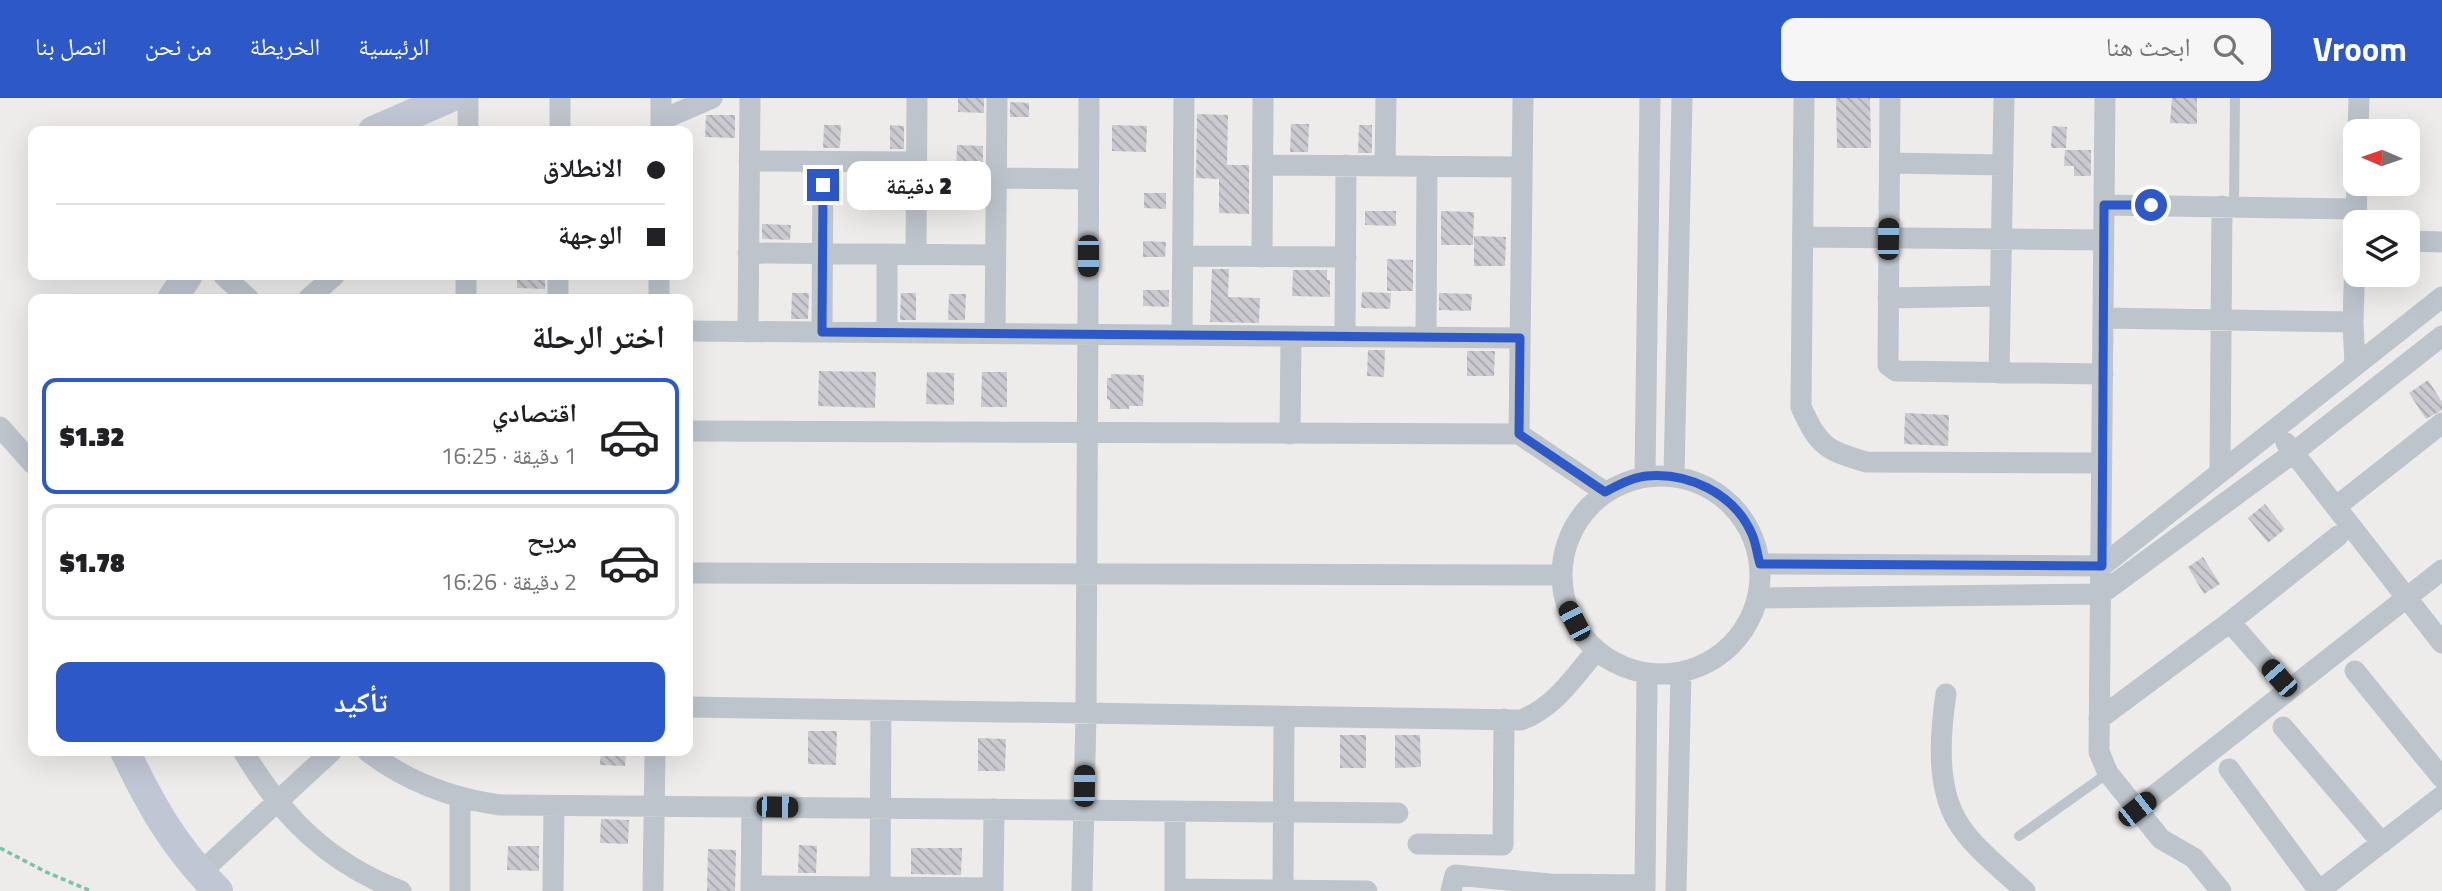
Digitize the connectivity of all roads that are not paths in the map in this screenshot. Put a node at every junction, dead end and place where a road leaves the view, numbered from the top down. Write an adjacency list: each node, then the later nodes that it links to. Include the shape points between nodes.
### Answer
1 (449, 98): 23 (street)
2 (468, 98): 24 (street)
3 (560, 98): 25 (street)
4 (661, 98): 26 (street)
5 (712, 98): 26 (street)
6 (750, 98): 27 (street)
7 (917, 98): 29 (street)
8 (997, 98): 37 (street)
9 (1088, 98): 38 (street)
10 (1184, 98): 53 (street)
11 (1263, 98): 31 (street)
12 (1386, 98): 34 (street)
13 (1523, 98): 36 (street)
14 (1650, 98): 93 (street)
15 (1682, 98): 94 (street)
16 (1804, 98): 42 (street)
17 (1890, 98): 30 (street)
18 (2004, 98): 33 (street)
19 (2105, 98): 39 (street)
20 (2235, 98): 40 (lane)
21 (2359, 98): 22 (street)
22 (2358, 119)
23 (385, 126)
24 (468, 126)
25 (560, 126)
26 (661, 126)
27 (749, 161): 28 (street); 48 (street)
28 (823, 162): 29 (street); 49 (street)
29 (916, 162): 51 (street)
30 (1890, 163): 33 (street); 43 (street)
31 (1263, 165): 32 (street); 54 (street)
32 (1346, 165): 34 (street); 55 (street)
33 (2003, 165): 44 (street)
34 (1385, 166): 35 (street)
35 (1427, 166): 36 (street); 77 (street)
36 (1522, 167): 78 (street)
37 (996, 178): 38 (street); 52 (street)
38 (1088, 178): 72 (street)
39 (2104, 205): 40 (street); 45 (street)
40 (2228, 206): 41 (street); 65 (street)
41 (2343, 219)
42 (1803, 237): 43 (street); 91 (street, via 1801,407 1812,433 1834,453 1866,462)
43 (1888, 239): 44 (street); 63 (street)
44 (2002, 239): 45 (street); 61 (street)
45 (2104, 240): 64 (street)
46 (2420, 241): 47 (street)
47 (2442, 242)
48 (748, 253): 49 (street); 68 (street)
49 (823, 254): 50 (street); 69 (street)
50 (887, 254): 51 (street); 70 (street)
51 (916, 254): 52 (street)
52 (995, 255): 71 (street)
53 (1182, 256): 54 (street); 73 (street)
54 (1262, 257): 55 (street)
55 (1346, 257): 75 (street)
56 (228, 280): 59 (street)
57 (329, 280): 60 (street)
58 (2354, 287): 66 (street)
59 (244, 294)
60 (313, 294)
61 (2000, 296): 63 (street); 80 (street)
62 (2442, 297): 79 (street)
63 (1888, 298): 80 (street, via 1887,360 1891,370)
64 (2103, 318): 65 (street); 81 (street)
65 (2221, 319): 66 (street); 92 (street)
66 (2353, 322): 79 (street)
67 (693, 331): 68 (street)
68 (748, 332): 69 (street)
69 (822, 332): 70 (street)
70 (887, 333): 71 (street)
71 (995, 334): 72 (street)
72 (1088, 334): 73 (street); 86 (street)
73 (1182, 335): 74 (street)
74 (1291, 336): 75 (street); 87 (street)
75 (1345, 336): 77 (street)
76 (2442, 336): 89 (street)
77 (1426, 337): 78 (street)
78 (1520, 338): 88 (street)
79 (2355, 366): 84 (street)
80 (1999, 373): 81 (street)
81 (2103, 374): 91 (street)
82 (2442, 423): 96 (street)
83 (0, 427): 90 (street)
84 (2275, 428): 89 (street); 92 (street)
85 (693, 431): 86 (street)
86 (1087, 433): 87 (street); 102 (street)
87 (1290, 434): 88 (street)
88 (1519, 434): 95 (street)
89 (2293, 453): 96 (street); 104 (street)
90 (28, 458)
91 (2102, 463): 99 (street)
92 (2220, 470): 99 (street)
93 (1645, 476): 94 (street); 95 (street)
94 (1674, 476): 98 (street, via 1706,486 1732,505 1751,533)
95 (1605, 492): 103 (street, via 1582,514 1566,543)
96 (2337, 506): 105 (street)
97 (2338, 536): 107 (street)
98 (1760, 564): 99 (street); 106 (street)
99 (2102, 566): 104 (street)
100 (2442, 570): 105 (street)
101 (693, 573): 102 (street)
102 (1086, 574): 103 (street); 117 (street)
103 (1561, 575): 109 (street, via 1566,607)
104 (2101, 594): 106 (street); 120 (street)
105 (2407, 597): 108 (street); 138 (street)
106 (1758, 598): 111 (street, via 1748,625 1730,647 1707,664)
107 (2231, 622): 113 (street); 120 (street)
108 (2442, 643)
109 (1596, 652): 112 (street, via 1624,669); 119 (street, via 1549,705 1521,720)
110 (2355, 671): 129 (street)
111 (1681, 673): 112 (street); 165 (street)
112 (1647, 675): 150 (street)
113 (2279, 678)
114 (1946, 694): 166 (street, via 1942,748 1946,798 1975,843)
115 (693, 707): 116 (street)
116 (881, 710): 117 (street); 136 (street)
117 (1086, 714): 118 (street); 139 (street)
118 (1284, 717): 119 (street); 141 (street)
119 (1504, 719): 145 (street, via 1503,845)
120 (2099, 719): 128 (street, via 2099,752)
121 (2283, 727): 144 (street)
122 (127, 756): 146 (street, via 169,835)
123 (246, 756): 132 (street)
124 (327, 756): 132 (street)
125 (374, 756): 131 (street, via 419,784)
126 (654, 756): 134 (street)
127 (2229, 769): 168 (street)
128 (2108, 773): 138 (street); 143 (lane)
129 (2442, 778)
130 (2442, 796): 144 (street)
131 (460, 798): 133 (street, via 500,805); 157 (street)
132 (276, 803): 146 (street); 156 (street, via 338,859)
133 (554, 806): 134 (street); 158 (street)
134 (654, 806): 135 (street); 159 (street)
135 (752, 807): 136 (street); 148 (street)
136 (880, 808): 137 (street); 147 (street)
137 (994, 809): 139 (street); 153 (street)
138 (2137, 809): 167 (street, via 2161,839 2194,858)
139 (1084, 810): 140 (street); 160 (street)
140 (1175, 811): 141 (street); 154 (street)
141 (1283, 812): 142 (street); 161 (street)
142 (1398, 813)
143 (2019, 836)
144 (2382, 843): 168 (street)
145 (1418, 844)
146 (209, 882)
147 (880, 887): 151 (street); 152 (street)
148 (751, 888): 151 (street)
149 (1555, 888): 150 (street); 164 (street, via 1455,875)
150 (1645, 888)
151 (830, 889)
152 (920, 889): 153 (street)
153 (993, 889)
154 (1175, 890): 155 (street)
155 (1253, 890): 161 (street)
156 (401, 891)
157 (460, 891)
158 (553, 891)
159 (653, 891)
160 (1082, 891)
161 (1283, 891): 162 (street)
162 (1328, 891): 163 (street)
163 (1367, 891)
164 (1451, 891)
165 (1676, 891)
166 (2025, 891)
167 (2221, 891)
168 (2319, 891)

